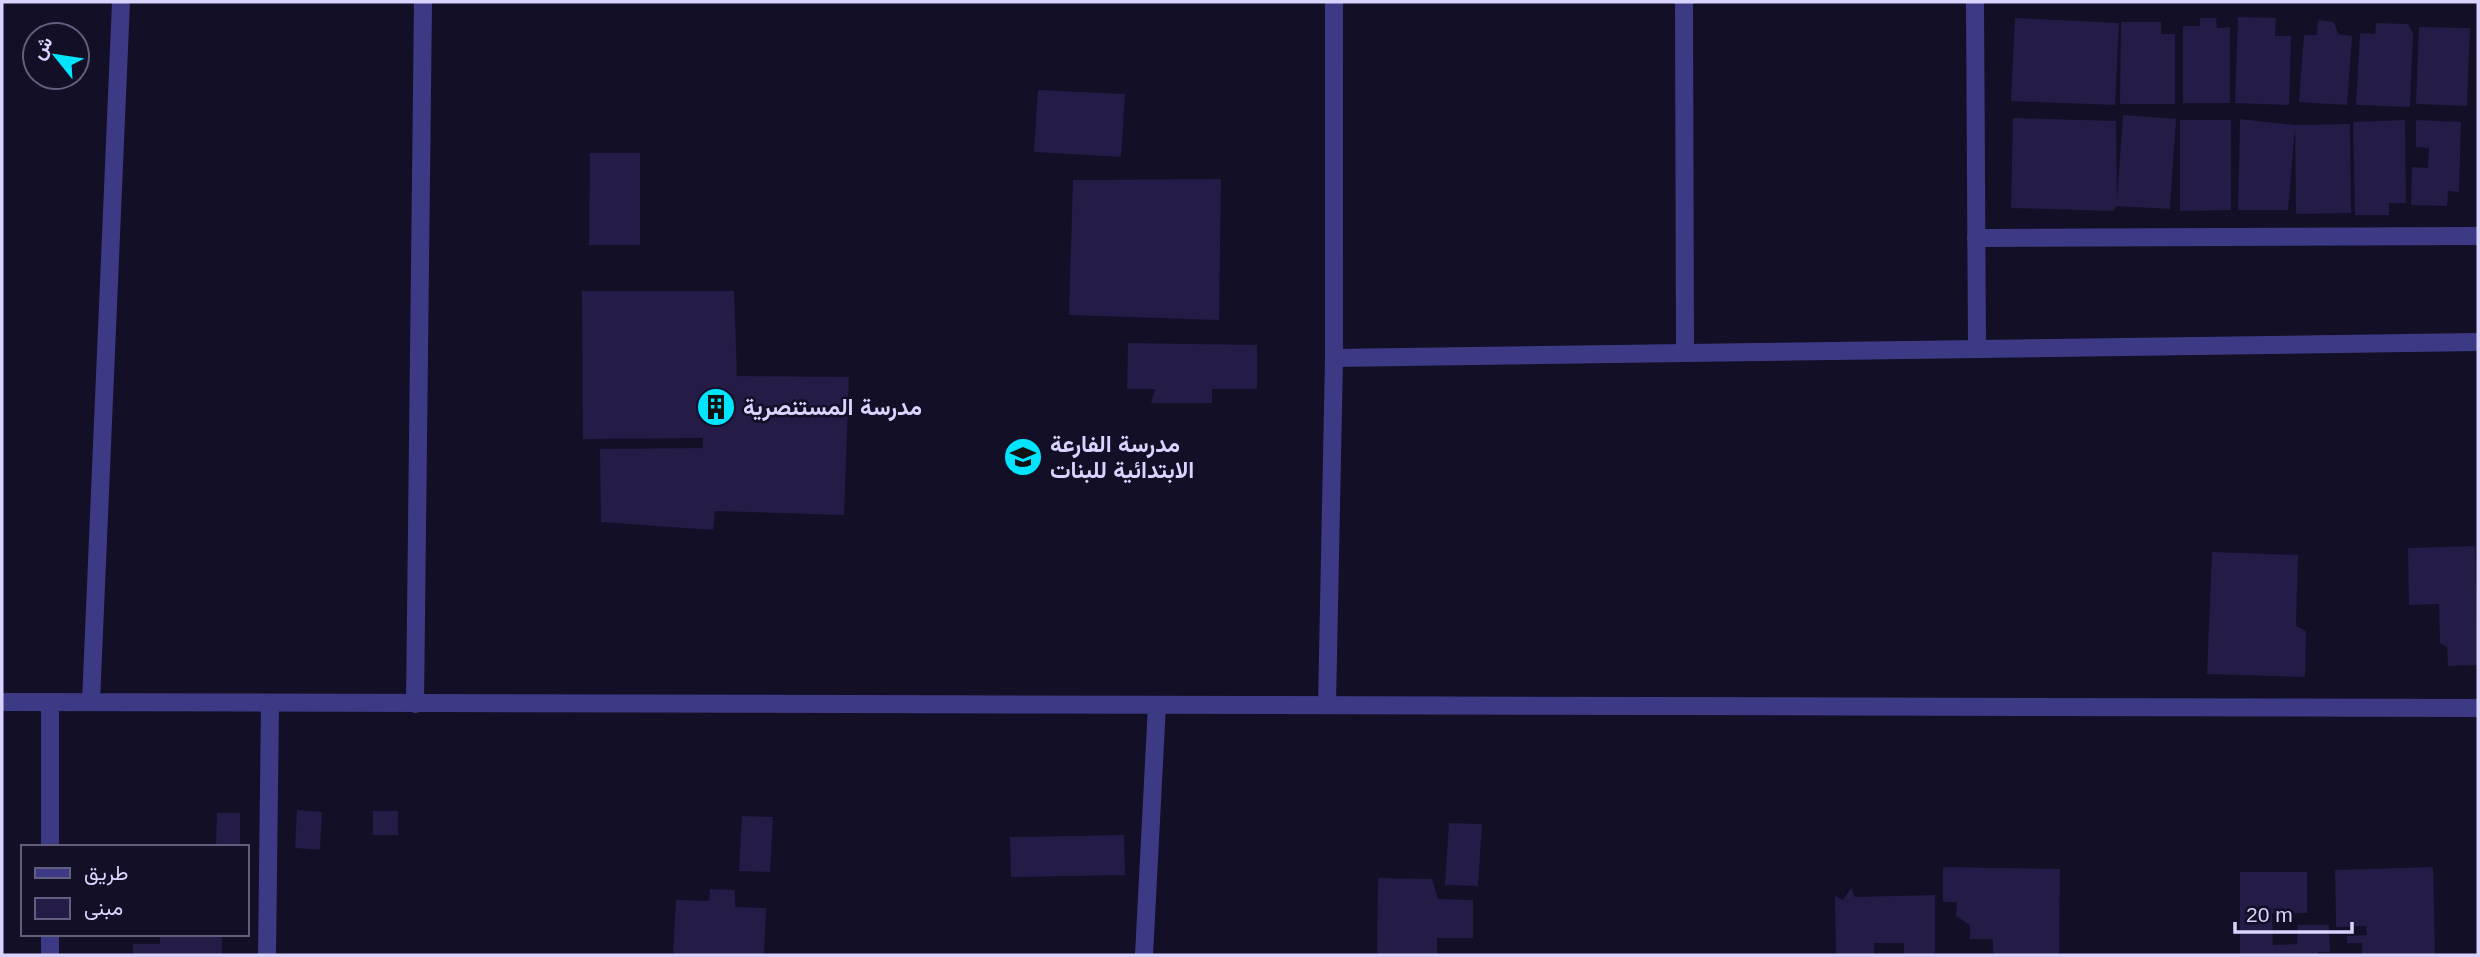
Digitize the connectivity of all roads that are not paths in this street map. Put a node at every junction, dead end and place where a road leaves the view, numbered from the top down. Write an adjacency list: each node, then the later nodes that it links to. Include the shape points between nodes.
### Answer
1 (121, 2): 14 (street)
2 (423, 2): 16 (street)
3 (1334, 2): 11 (street)
4 (1684, 2): 10 (street)
5 (1975, 2): 7 (street)
6 (2478, 236): 7 (street)
7 (1976, 237): 9 (street)
8 (2478, 342): 9 (street)
9 (1977, 349): 10 (street)
10 (1685, 353): 11 (street)
11 (1334, 358): 18 (street)
12 (2, 702): 13 (street)
13 (50, 702): 14 (street); 20 (street)
14 (91, 702): 15 (street)
15 (270, 703): 16 (street); 23 (street)
16 (415, 704): 17 (street)
17 (1157, 705): 18 (street); 24 (street)
18 (1327, 705): 19 (street)
19 (2478, 708)
20 (50, 845)
21 (50, 936): 22 (street)
22 (50, 955)
23 (267, 955)
24 (1144, 955)

